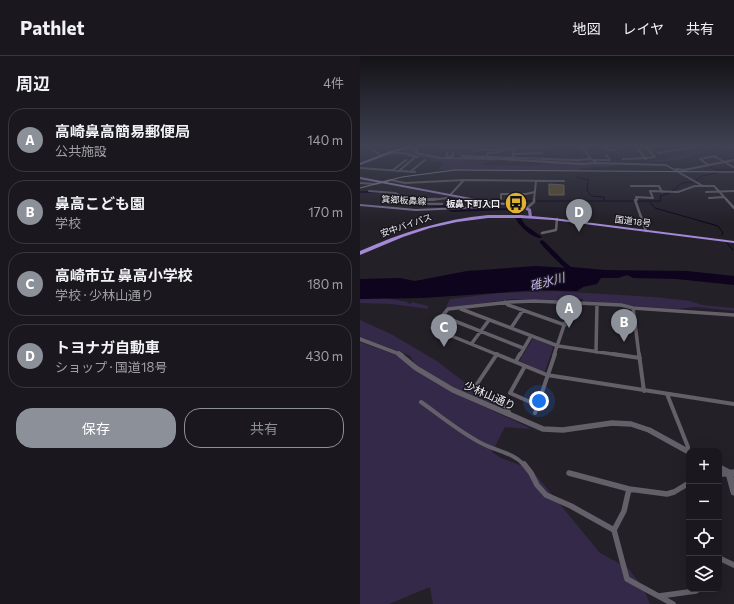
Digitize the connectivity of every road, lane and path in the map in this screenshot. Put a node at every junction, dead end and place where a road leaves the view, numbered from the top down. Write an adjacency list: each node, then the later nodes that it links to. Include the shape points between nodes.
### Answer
1 (405, 172): 2 (street)
2 (410, 172): 3 (street)
3 (415, 172)
4 (680, 172): 12 (street)
5 (360, 178): 10 (main road)
6 (464, 180): 7 (street); 10 (street, via 405,183 391,180); 18 (street)
7 (536, 180): 8 (street); 15 (street)
8 (564, 181)
9 (360, 183): 10 (street)
10 (376, 183): 22 (street, via 368,192 389,191); 23 (main road, via 385,182)
11 (632, 186): 16 (street, via 659,186)
12 (703, 186): 13 (street, via 714,186); 16 (street, via 678,192)
13 (719, 191): 14 (street); 17 (street); 19 (street)
14 (734, 191)
15 (535, 192): 21 (street, via 501,194); 26 (street, via 533,203)
16 (662, 192): 31 (street, via 650,191 653,198 636,197)
17 (706, 192)
18 (449, 196): 22 (street, via 432,200); 25 (street)
19 (724, 197): 20 (street); 27 (street)
20 (709, 198)
21 (501, 199)
22 (409, 200): 25 (street, via 415,204)
23 (492, 203): 25 (main road, 箕郷板鼻線, via 487,206 446,209); 26 (main road)
24 (360, 205): 25 (main road, 箕郷板鼻線, via 408,210)
25 (441, 207)
26 (527, 208): 29 (main road)
27 (734, 208)
28 (515, 215): 29 (highway, 安中バイパス); 34 (highway, 安中バイパス, via 455,221 421,229); 34 (highway, 安中バイパス, via 488,214 446,220 384,240)
29 (530, 215): 30 (highway, 国道18号); 31 (highway, 国道18号)
30 (557, 219): 31 (highway, 国道18号); 32 (street, via 556,230)
31 (645, 229): 33 (highway, 国道18号)
32 (542, 234)
33 (734, 240)
34 (360, 252)
35 (505, 302): 36 (street); 38 (street); 40 (street)
36 (572, 302): 37 (street); 44 (street)
37 (597, 304): 39 (street); 52 (street)
38 (459, 308): 42 (street, via 448,309); 43 (street)
39 (633, 308): 41 (street); 54 (street)
40 (523, 310): 44 (street); 45 (street)
41 (734, 315)
42 (442, 316): 46 (street); 49 (street, via 432,328)
43 (489, 320): 45 (street); 46 (street)
44 (565, 325): 50 (street)
45 (511, 328): 47 (street)
46 (481, 332): 49 (street); 51 (street)
47 (531, 336): 50 (street); 51 (street)
48 (360, 339): 64 (street, 少林山通り, via 402,355 416,368 453,390)
49 (472, 343): 53 (street)
50 (558, 346): 52 (street); 57 (street)
51 (523, 348): 55 (street)
52 (596, 352): 54 (street)
53 (497, 354): 55 (street); 64 (street, via 475,387 506,407)
54 (640, 358): 58 (street)
55 (516, 361): 56 (street)
56 (525, 366): 57 (street); 62 (street, via 510,393)
57 (547, 375): 58 (street); 62 (street)
58 (644, 391): 59 (street)
59 (667, 394): 61 (street); 65 (street)
60 (421, 402): 74 (street, via 466,434 523,463 546,495)
61 (734, 404)
62 (538, 405): 63 (street)
63 (535, 413)
64 (510, 415): 66 (street, 少林山通り, via 550,430 616,424 633,425 652,431)
65 (688, 448)
66 (686, 451)
67 (722, 469): 69 (street)
68 (569, 473): 72 (street)
69 (732, 473): 70 (street); 73 (street)
70 (722, 474)
71 (687, 484): 72 (street, via 667,494)
72 (628, 489): 74 (street, via 624,511)
73 (734, 492)
74 (614, 530): 78 (street, via 627,579)
75 (722, 559): 76 (street)
76 (734, 565)
77 (688, 592): 78 (street)
78 (658, 596): 79 (street)
79 (673, 604)

